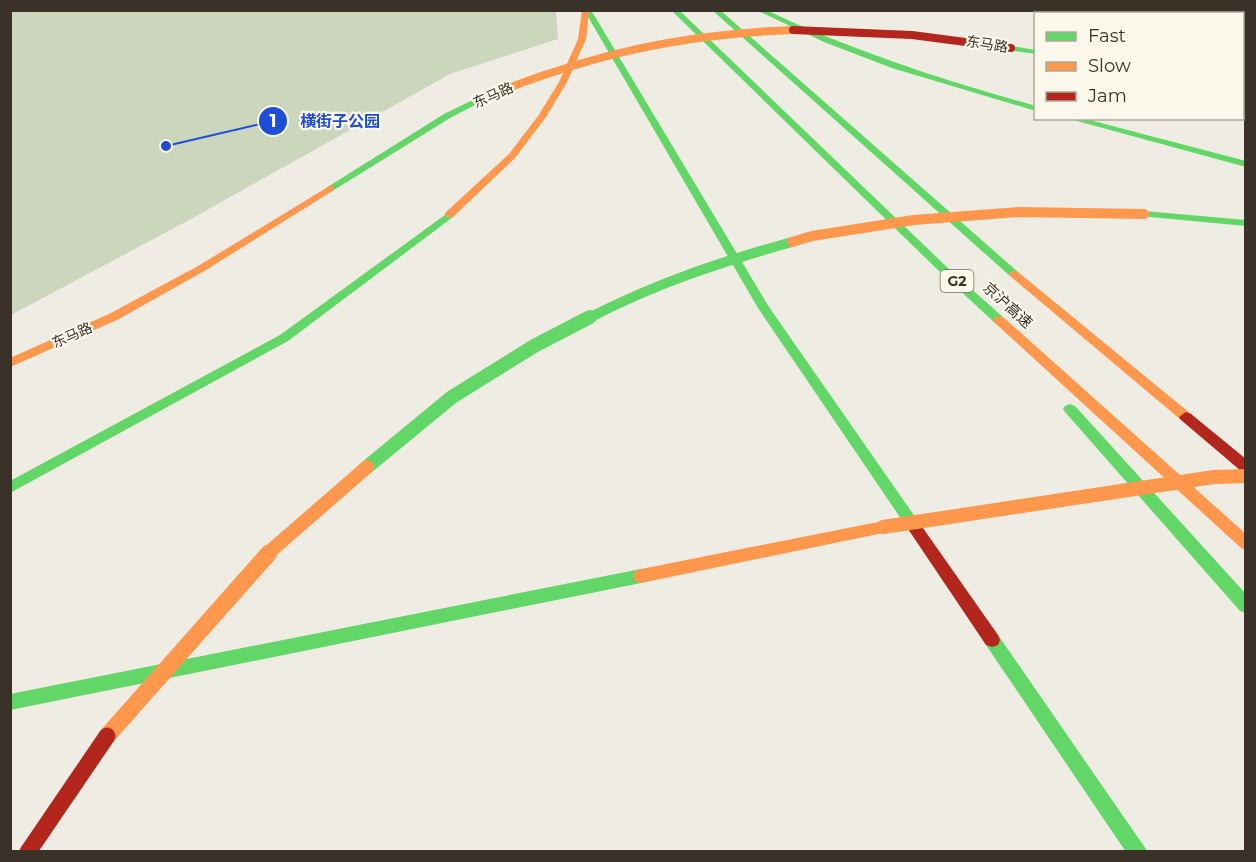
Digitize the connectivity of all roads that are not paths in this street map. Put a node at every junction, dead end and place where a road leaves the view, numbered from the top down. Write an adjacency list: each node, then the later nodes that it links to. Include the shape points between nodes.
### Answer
1 (587, 10): 16 (main road, via 582,39 542,117 512,156 445,219 284,338); 21 (main road, via 764,308)
2 (674, 10): 10 (main road, 京沪高速 / G2)
3 (715, 10): 14 (main road, 京沪高速, via 998,260)
4 (759, 10): 6 (main road, via 851,51)
5 (1034, 52): 11 (main road, 东马路, bridge, via 893,32 828,29 663,40 558,68 447,116 202,268 113,317)
6 (1034, 109)
7 (1078, 120): 8 (main road)
8 (1245, 164)
9 (1245, 223): 20 (main road, bridge, via 1144,214 1019,212 914,220 812,236 706,267 626,299 534,346 452,397 260,561 115,724)
10 (946, 272): 12 (main road); 17 (main road, 京沪高速 / G2)
11 (10, 363)
12 (1042, 378)
13 (1058, 396): 18 (main road)
14 (1245, 467)
15 (1245, 476): 19 (main road, bridge, via 1214,477 883,527)
16 (10, 488)
17 (1245, 544)
18 (1245, 606)
19 (10, 702)
20 (27, 852)
21 (1138, 852)

